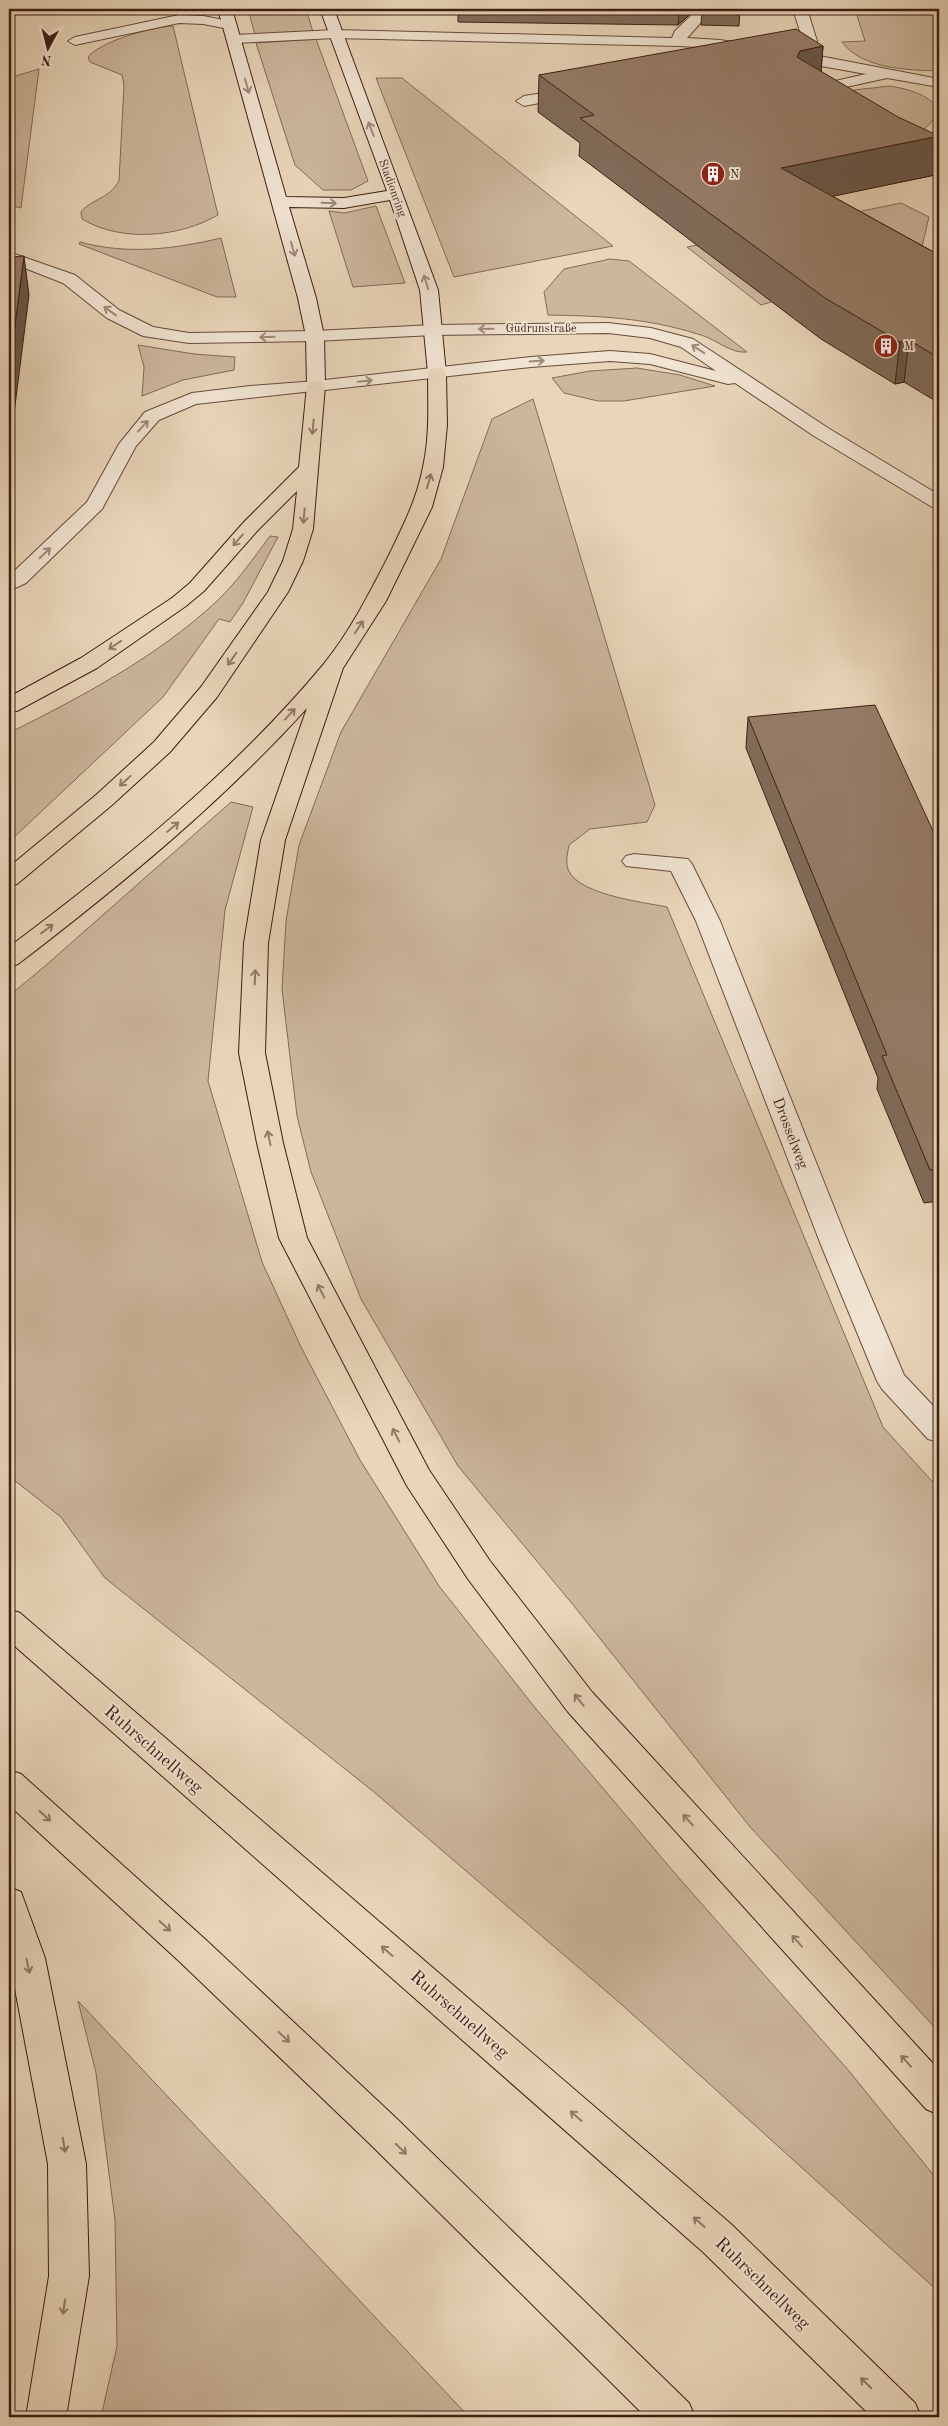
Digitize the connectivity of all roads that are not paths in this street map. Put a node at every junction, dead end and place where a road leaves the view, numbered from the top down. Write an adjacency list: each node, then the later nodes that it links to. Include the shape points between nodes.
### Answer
1 (164, 9): 7 (main road)
2 (225, 9): 6 (main road)
3 (326, 9): 8 (main road, Stadionring)
4 (706, 9): 10 (main road, via 680,34)
5 (800, 9): 12 (main road, via 810,41)
6 (231, 32): 7 (main road, via 203,20 179,19); 8 (main road); 20 (main road, one-way to 20)
7 (111, 34): 9 (main road)
8 (336, 34): 10 (main road); 19 (main road, Stadionring, one-way to 8)
9 (74, 41)
10 (679, 42): 11 (main road, via 720,44)
11 (766, 52): 12 (main road); 13 (main road, via 757,58)
12 (800, 57): 14 (main road)
13 (738, 62)
14 (884, 74): 15 (main road); 18 (main road, via 802,93)
15 (939, 83)
16 (592, 88): 17 (main road)
17 (524, 101)
18 (818, 103)
19 (396, 194): 20 (main road, one-way to 19, via 344,203); 22 (main road, Stadionring, one-way to 19, via 429,290)
20 (280, 202): 23 (main road, one-way to 23, via 308,298)
21 (9, 258): 23 (main road, Gudrunstraße, one-way to 21, via 189,338 149,332 113,314 70,279)
22 (433, 330): 23 (main road, Gudrunstraße); 24 (main road, Stadionring); 26 (main road, Gudrunstraße, one-way to 22, via 687,343 651,334 608,328)
23 (315, 336): 25 (main road)
24 (437, 373): 25 (main road, Gudrunstraße, one-way to 24); 26 (main road, Gudrunstraße, one-way to 26, via 610,356 650,359); 30 (highway, one-way to 24, via 376,601 422,507 433,467 438,425)
25 (316, 386): 27 (highway, one-way to 27); 29 (main road, Gudrunstraße, one-way to 25, via 95,505 128,444 152,416 192,399)
26 (753, 386): 28 (main road, Gudrunstraße, via 830,438)
27 (308, 468): 31 (highway, one-way to 31, via 197,587 179,602 89,663); 33 (highway, one-way to 33, via 303,529 293,561 278,592 209,692 162,747)
28 (939, 503)
29 (9, 585)
30 (332, 668): 34 (highway, one-way to 30, via 92,895 183,818 255,752); 39 (highway, one-way to 30, via 580,1702 485,1578 418,1478 293,1238 252,1053 256,943 273,840)
31 (9, 706)
32 (634, 861): 35 (main road, Drosselweg, via 680,864 708,921 834,1244 892,1381)
33 (9, 879)
34 (9, 959)
35 (939, 1431)
36 (9, 1622): 42 (highway, Ruhrschnellweg, one-way to 36, via 717,2238)
37 (9, 1784): 41 (highway, one-way to 41, via 193,1951 382,2130)
38 (9, 1903): 40 (highway, one-way to 40, via 27,1958 67,2164 69,2276 54,2384)
39 (939, 2097)
40 (46, 2417)
41 (675, 2417)
42 (901, 2417)

